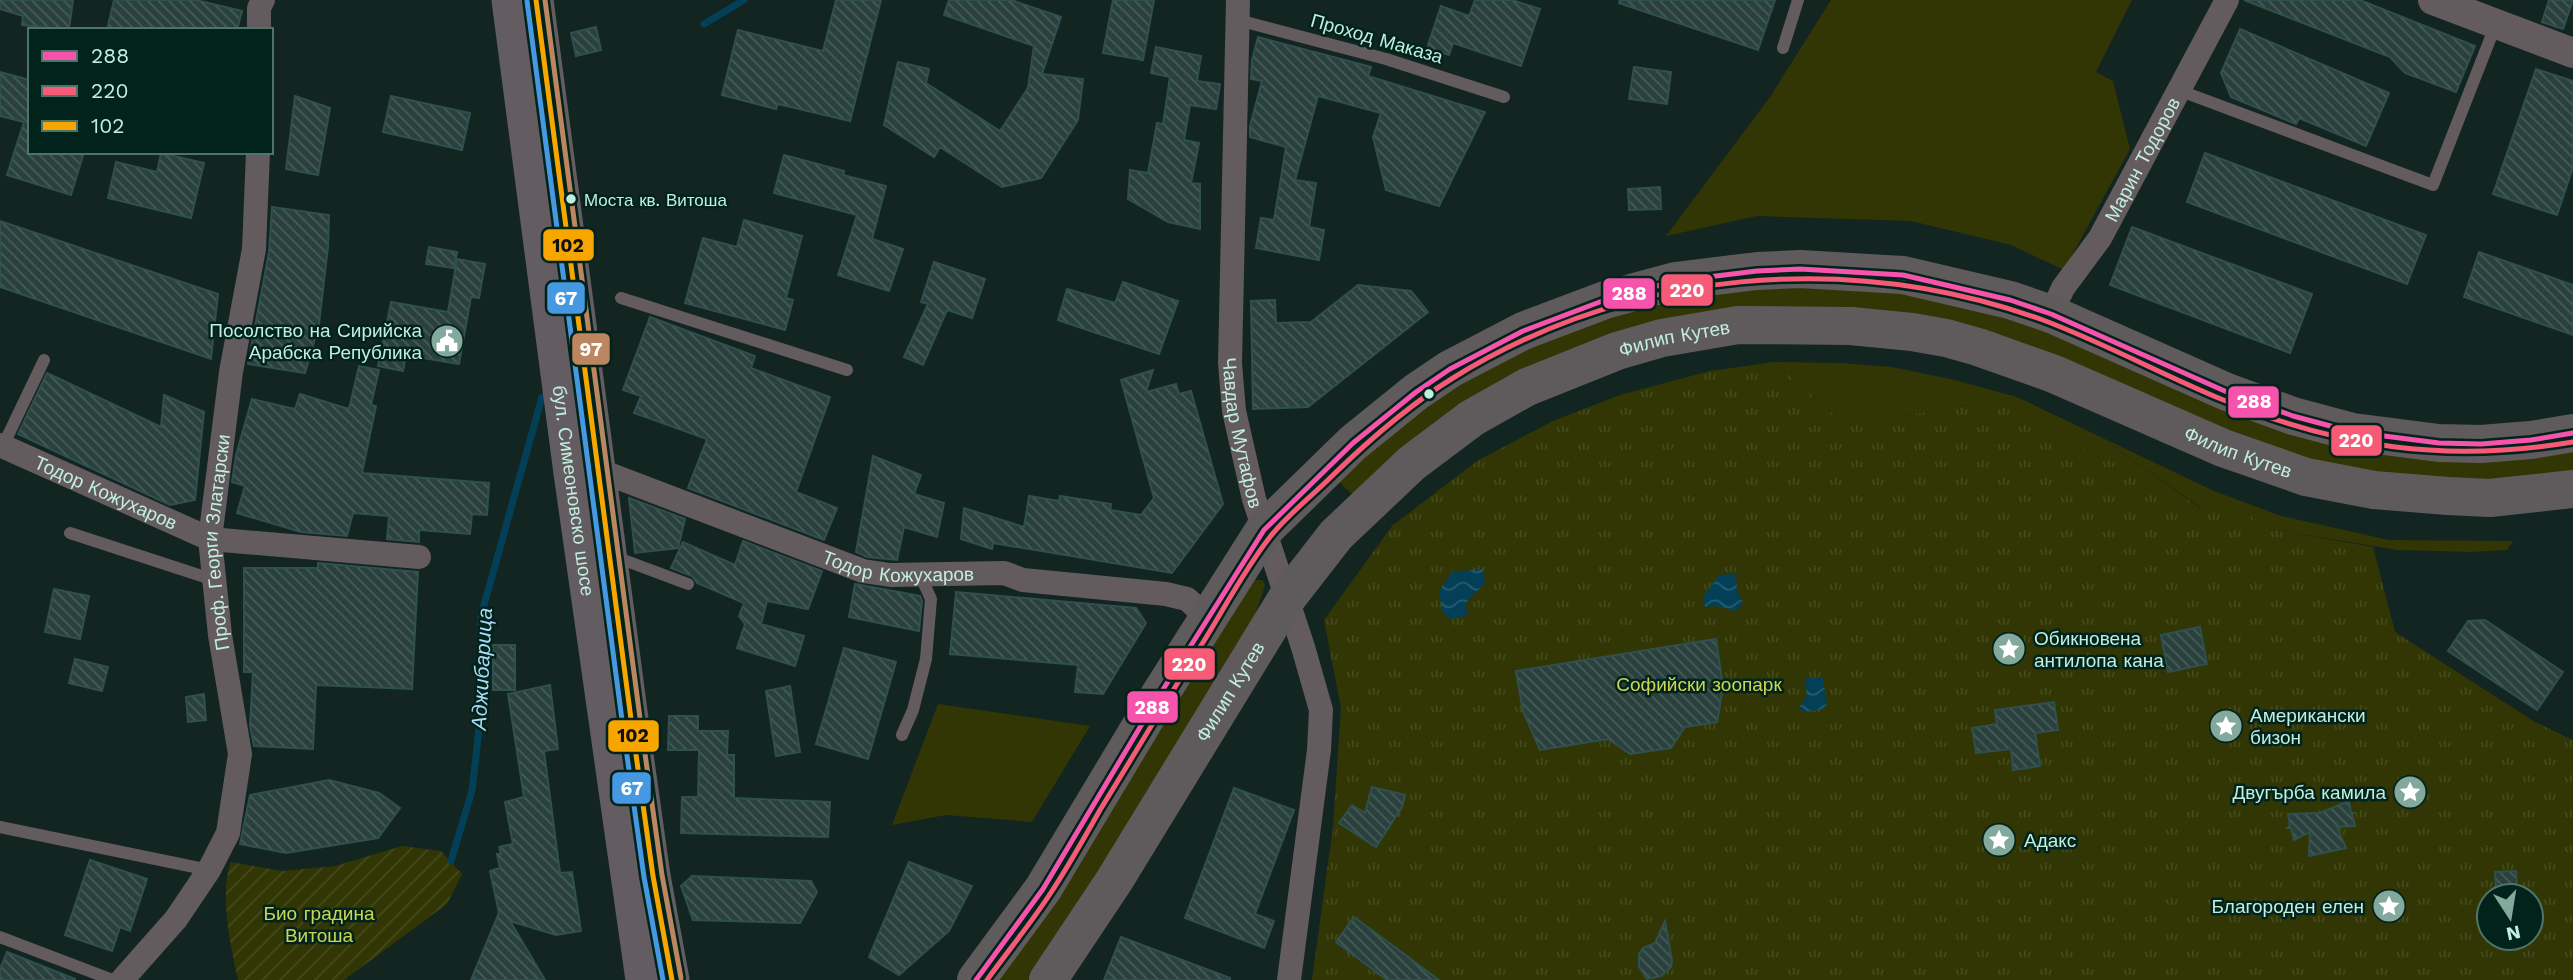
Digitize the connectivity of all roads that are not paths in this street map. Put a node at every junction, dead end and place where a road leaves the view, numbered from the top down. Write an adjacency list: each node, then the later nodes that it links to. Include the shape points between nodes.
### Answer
1 (262, 0): 9 (street)
2 (509, 0): 39 (main road, бул. Симеоновско шосе)
3 (536, 0): 21 (main road, бул. Симеоновско шосе)
4 (1798, 0): 10 (lane)
5 (2227, 0): 12 (street, Марин Тодоров)
6 (2433, 0): 8 (street)
7 (1238, 10): 13 (lane, Проход Маказа); 23 (street, Чавдар Мутафов, via 1230,363 1238,435)
8 (2496, 24): 11 (street); 12 (lane, via 2433,185)
9 (259, 28)
10 (1783, 48)
11 (2573, 53)
12 (2178, 90): 16 (street, Марин Тодоров, via 2099,238 2063,288)
13 (1504, 97)
14 (258, 154): 25 (street, Проф. Георги Златарски, via 254,249 231,372)
15 (621, 298): 18 (lane)
16 (2051, 314): 19 (main road, via 2227,392 2353,432 2481,444); 23 (main road, via 1903,275 1834,270 1757,271 1675,281 1626,294 1523,331 1450,369 1353,443)
17 (44, 360): 20 (lane)
18 (847, 370)
19 (2573, 433)
20 (1, 445): 25 (street, Тодор Кожухаров)
21 (597, 470): 26 (main road, бул. Симеоновско шосе); 28 (street, Тодор Кожухаров, via 863,571)
22 (2573, 489): 31 (main road, Филип Кутев, via 2490,498 2365,488 2276,468 2054,374 1946,338 1851,326 1738,325 1617,351 1495,404 1441,440 1379,493 1336,536)
23 (1264, 530): 31 (street, Чавдар Мутафов); 32 (main road)
24 (70, 533): 29 (lane)
25 (210, 539): 27 (street, Тодор Кожухаров); 29 (street, Проф. Георги Златарски)
26 (609, 555): 30 (lane); 40 (main road, бул. Симеоновско шосе, via 653,876)
27 (419, 557)
28 (920, 575): 32 (street, Тодор Кожухаров, via 1004,573 1023,580 1166,594 1186,599); 33 (lane, via 931,599 926,659)
29 (214, 580): 35 (street, Проф. Георги Златарски, via 240,754 228,833)
30 (688, 584)
31 (1287, 598): 42 (main road, Филип Кутев); 43 (street, Чавдар Мутафов, via 1321,710)
32 (1208, 618): 41 (main road, via 1056,868)
33 (902, 735)
34 (0, 827): 35 (lane)
35 (209, 870): 38 (street, Проф. Георги Златарски, via 176,919)
36 (0, 937): 37 (lane)
37 (113, 980)
38 (121, 980)
39 (643, 980)
40 (672, 980)
41 (976, 980)
42 (1048, 980)
43 (1289, 980)

